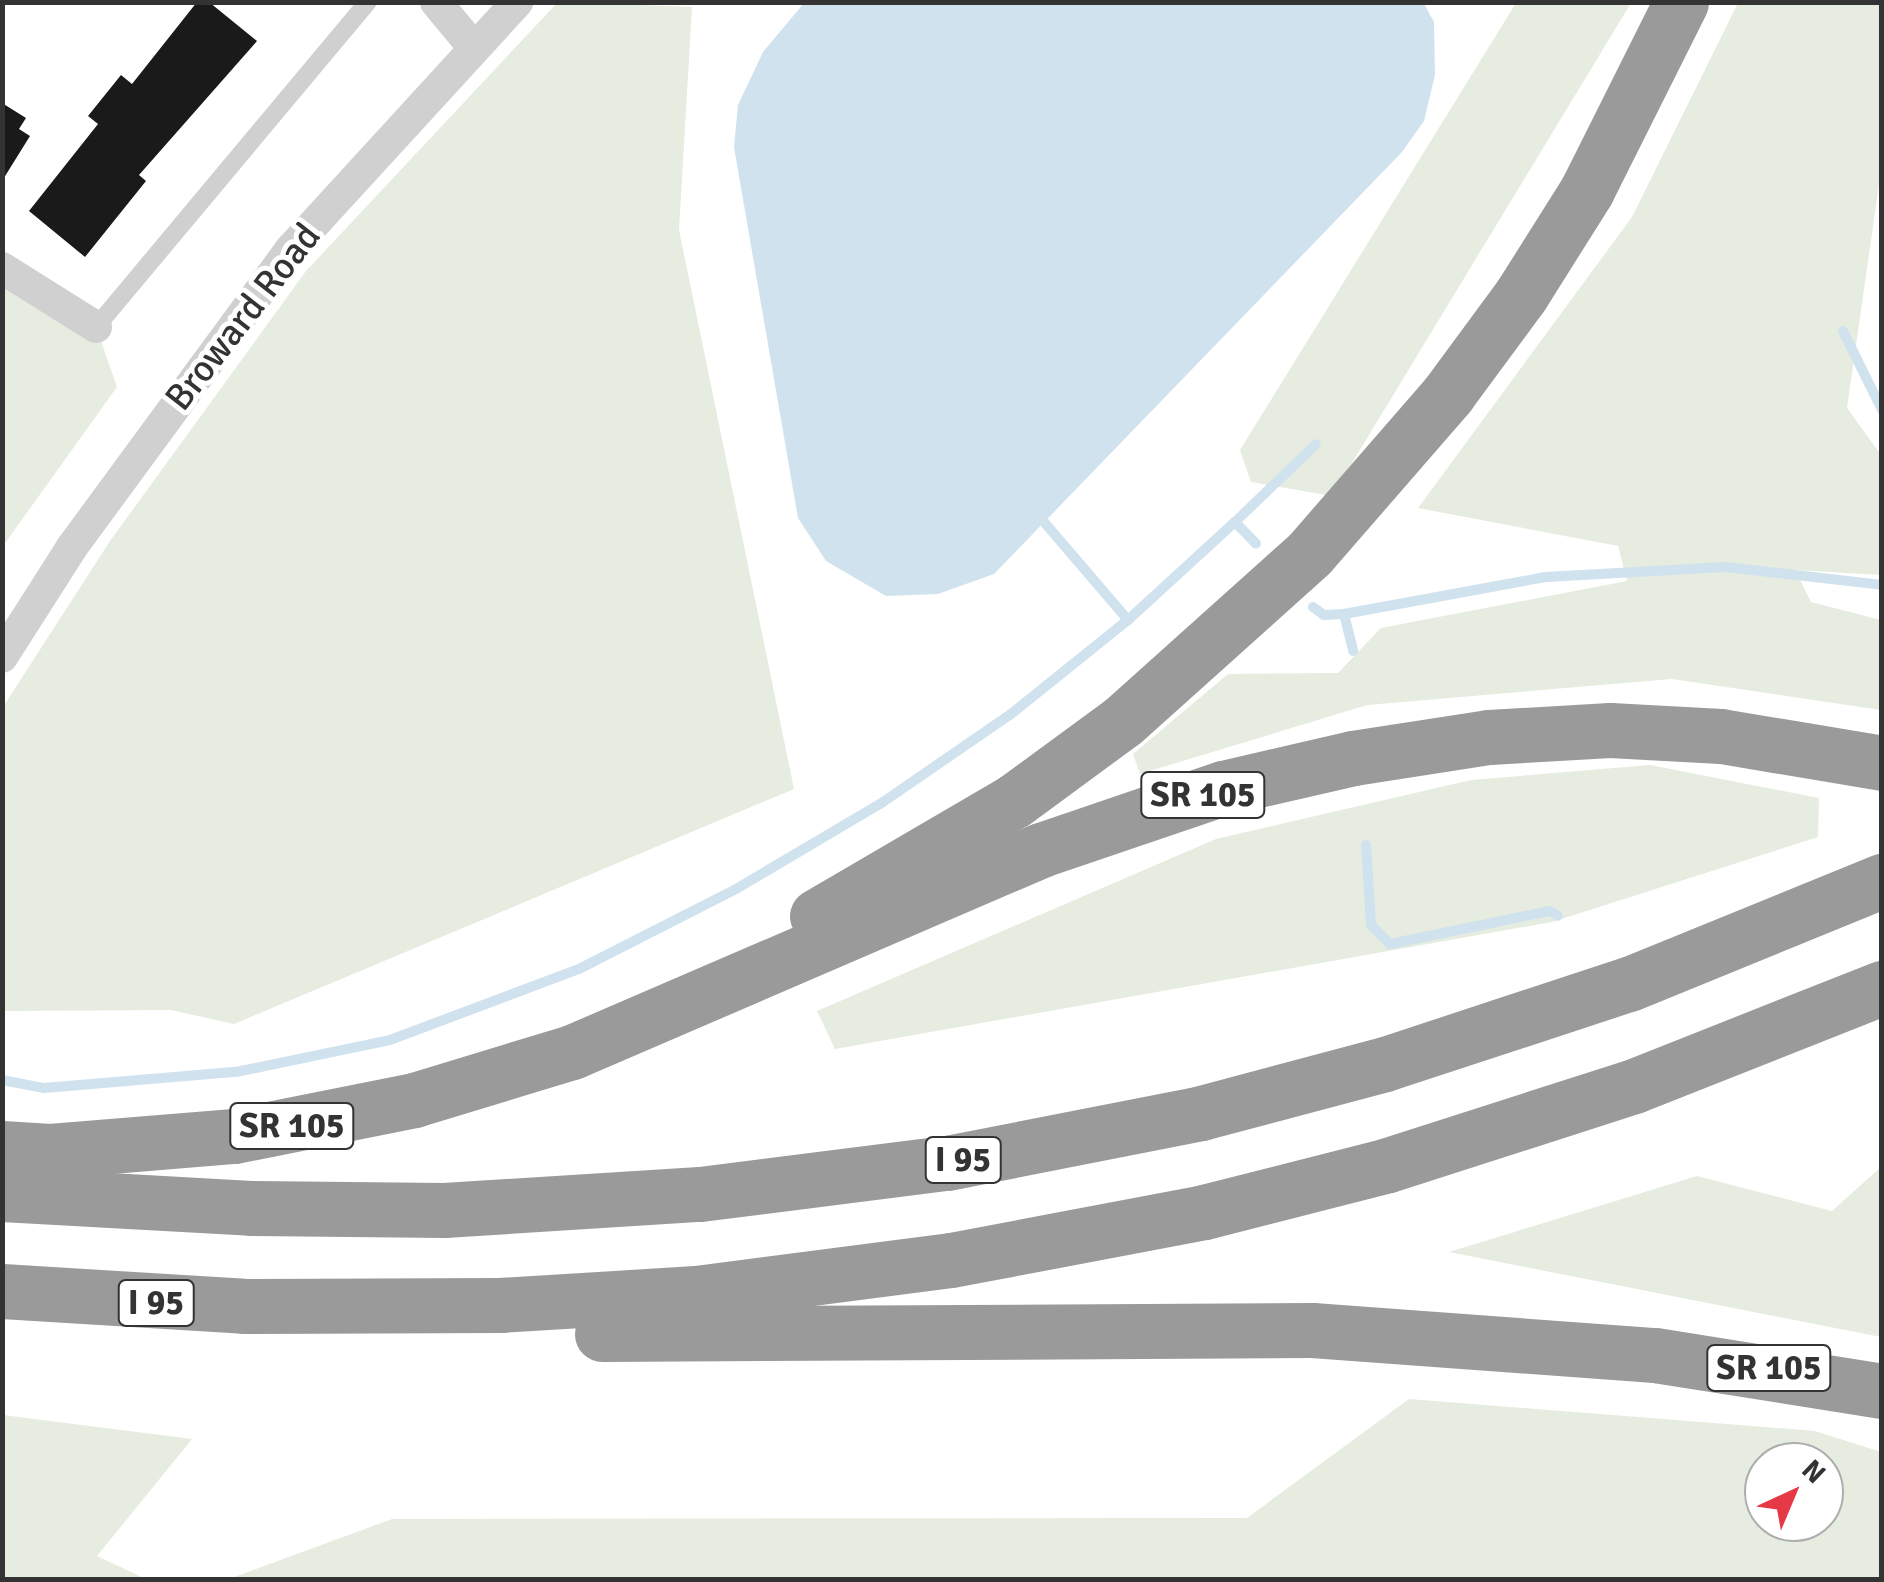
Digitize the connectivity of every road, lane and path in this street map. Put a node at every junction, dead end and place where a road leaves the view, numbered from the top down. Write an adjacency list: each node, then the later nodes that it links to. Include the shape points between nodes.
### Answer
1 (368, 2): 7 (lane)
2 (436, 2): 5 (street)
3 (517, 2): 5 (street, Broward Road)
4 (1680, 2): 12 (highway, via 1586,190 1500,324 1382,473 1228,632 1014,801)
5 (474, 48): 8 (street, Broward Road, via 291,248 72,547)
6 (2, 268): 7 (street)
7 (96, 327)
8 (2, 657)
9 (1879, 762): 12 (highway, SR 105, via 1721,736 1610,730 1489,737 1354,758 1223,788 1041,850)
10 (1882, 880): 14 (highway, I 95, via 1659,973 1386,1064 1185,1116 948,1163 700,1194 444,1210)
11 (1882, 988): 16 (highway, I 95, via 1666,1075 1450,1147 1074,1240 696,1293)
12 (572, 1052): 13 (highway, SR 105, via 414,1100 234,1136 50,1151)
13 (2, 1148)
14 (2, 1194)
15 (2, 1292): 16 (highway, I 95)
16 (310, 1308): 17 (highway, SR 105, via 570,1334 1312,1330 1654,1355)
17 (1882, 1390)

